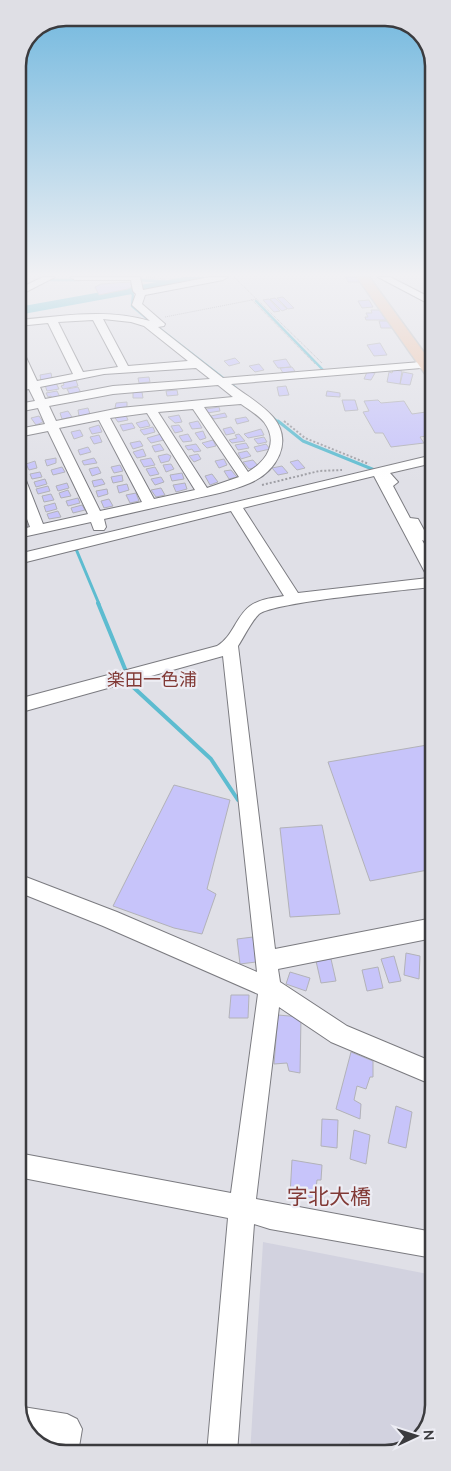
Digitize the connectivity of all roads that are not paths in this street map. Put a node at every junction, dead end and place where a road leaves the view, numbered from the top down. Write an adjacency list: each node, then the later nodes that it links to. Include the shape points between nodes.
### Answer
1 (65, 346): 11 (street)
2 (112, 346): 9 (street)
3 (176, 346): 7 (street)
4 (188, 346): 12 (street)
5 (413, 346): 6 (main road)
6 (425, 362)
7 (199, 364): 9 (street); 13 (street)
8 (425, 368): 12 (street)
9 (125, 370): 11 (street)
10 (26, 371): 14 (street)
11 (80, 376): 14 (street)
12 (234, 381): 13 (street)
13 (221, 382): 16 (street); 17 (street, via 113,390)
14 (33, 386): 15 (street); 17 (street)
15 (26, 387)
16 (244, 400): 18 (street); 25 (street, via 268,419 278,440 277,450 270,460)
17 (41, 404): 19 (street); 22 (street)
18 (197, 406): 20 (street); 25 (street)
19 (26, 407)
20 (151, 410): 21 (street); 26 (street)
21 (103, 415): 22 (street); 28 (street)
22 (52, 426): 23 (street); 30 (street)
23 (26, 431)
24 (425, 461): 33 (street, via 382,471 419,534)
25 (247, 480): 26 (street)
26 (204, 494): 28 (street)
27 (26, 498): 31 (street)
28 (150, 505): 30 (street)
29 (234, 507): 34 (street); 36 (street, via 375,472 380,474); 38 (street)
30 (96, 517): 31 (street); 34 (street)
31 (38, 529): 32 (street)
32 (26, 532)
33 (425, 537)
34 (104, 538): 35 (street)
35 (26, 557)
36 (425, 559)
37 (425, 583): 38 (street)
38 (294, 599): 39 (street, via 263,605 253,611)
39 (230, 646): 40 (street); 43 (street)
40 (26, 704)
41 (26, 886): 44 (street, via 110,918)
42 (425, 930): 43 (street)
43 (266, 961): 44 (street)
44 (270, 988): 45 (street, via 339,1034); 47 (street)
45 (425, 1071)
46 (26, 1167): 47 (street)
47 (242, 1208): 48 (street, via 270,1216); 51 (street)
48 (425, 1244)
49 (31, 1423): 50 (street, via 67,1429)
50 (64, 1445)
51 (223, 1445)

